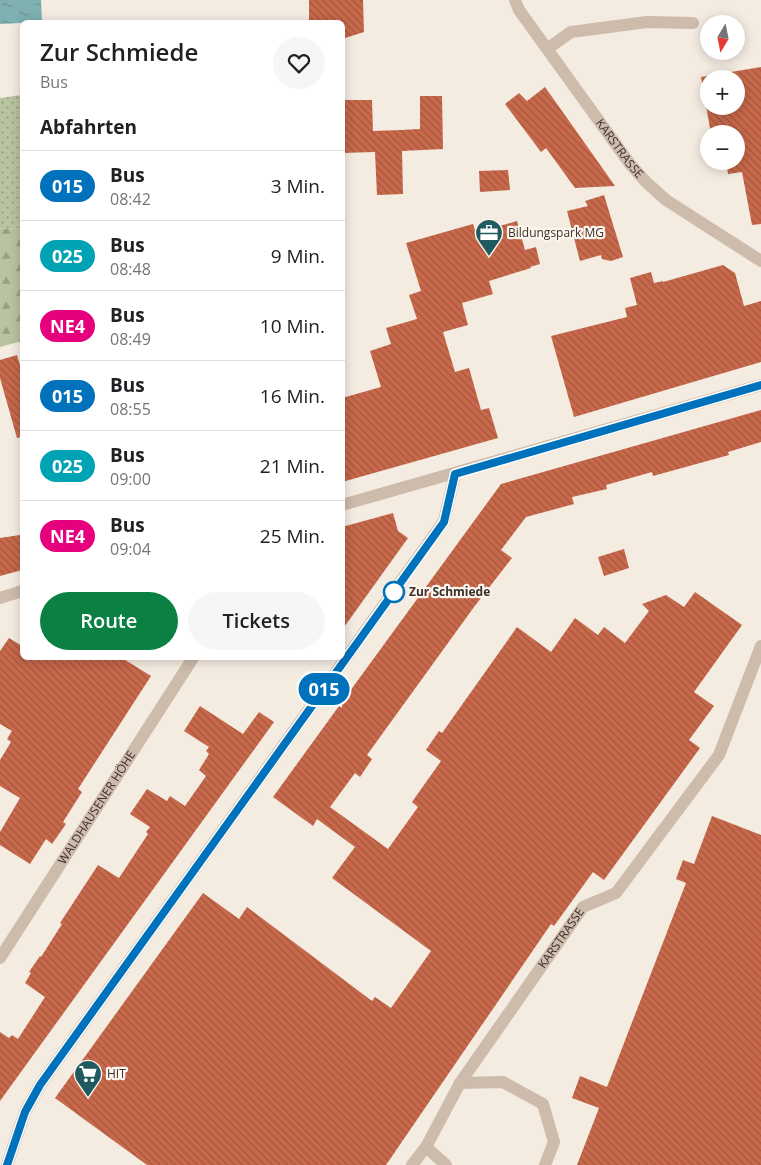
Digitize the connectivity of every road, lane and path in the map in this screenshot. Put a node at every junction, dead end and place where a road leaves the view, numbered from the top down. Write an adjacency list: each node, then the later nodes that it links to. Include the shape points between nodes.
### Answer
1 (514, 0): 3 (street, KARSTRASSE)
2 (693, 23): 3 (street, via 647,22 571,32)
3 (546, 49): 4 (street, KARSTRASSE, via 646,182 666,200)
4 (761, 261)
5 (761, 385): 6 (street)
6 (455, 474): 7 (street); 13 (street, via 444,522)
7 (345, 504)
8 (20, 592): 9 (street)
9 (0, 598)
10 (761, 646): 15 (street, KARSTRASSE, via 719,755 616,893 583,907)
11 (192, 660): 14 (street, WALDHAUSENER HÖHE)
12 (345, 660): 17 (street, via 40,1085 25,1112)
13 (345, 660)
14 (0, 958)
15 (460, 1083): 16 (street, KARSTRASSE); 20 (street, via 503,1082 543,1104 554,1142)
16 (426, 1147): 18 (street, KARSTRASSE); 19 (street)
17 (7, 1165)
18 (412, 1165)
19 (446, 1165)
20 (544, 1165)

